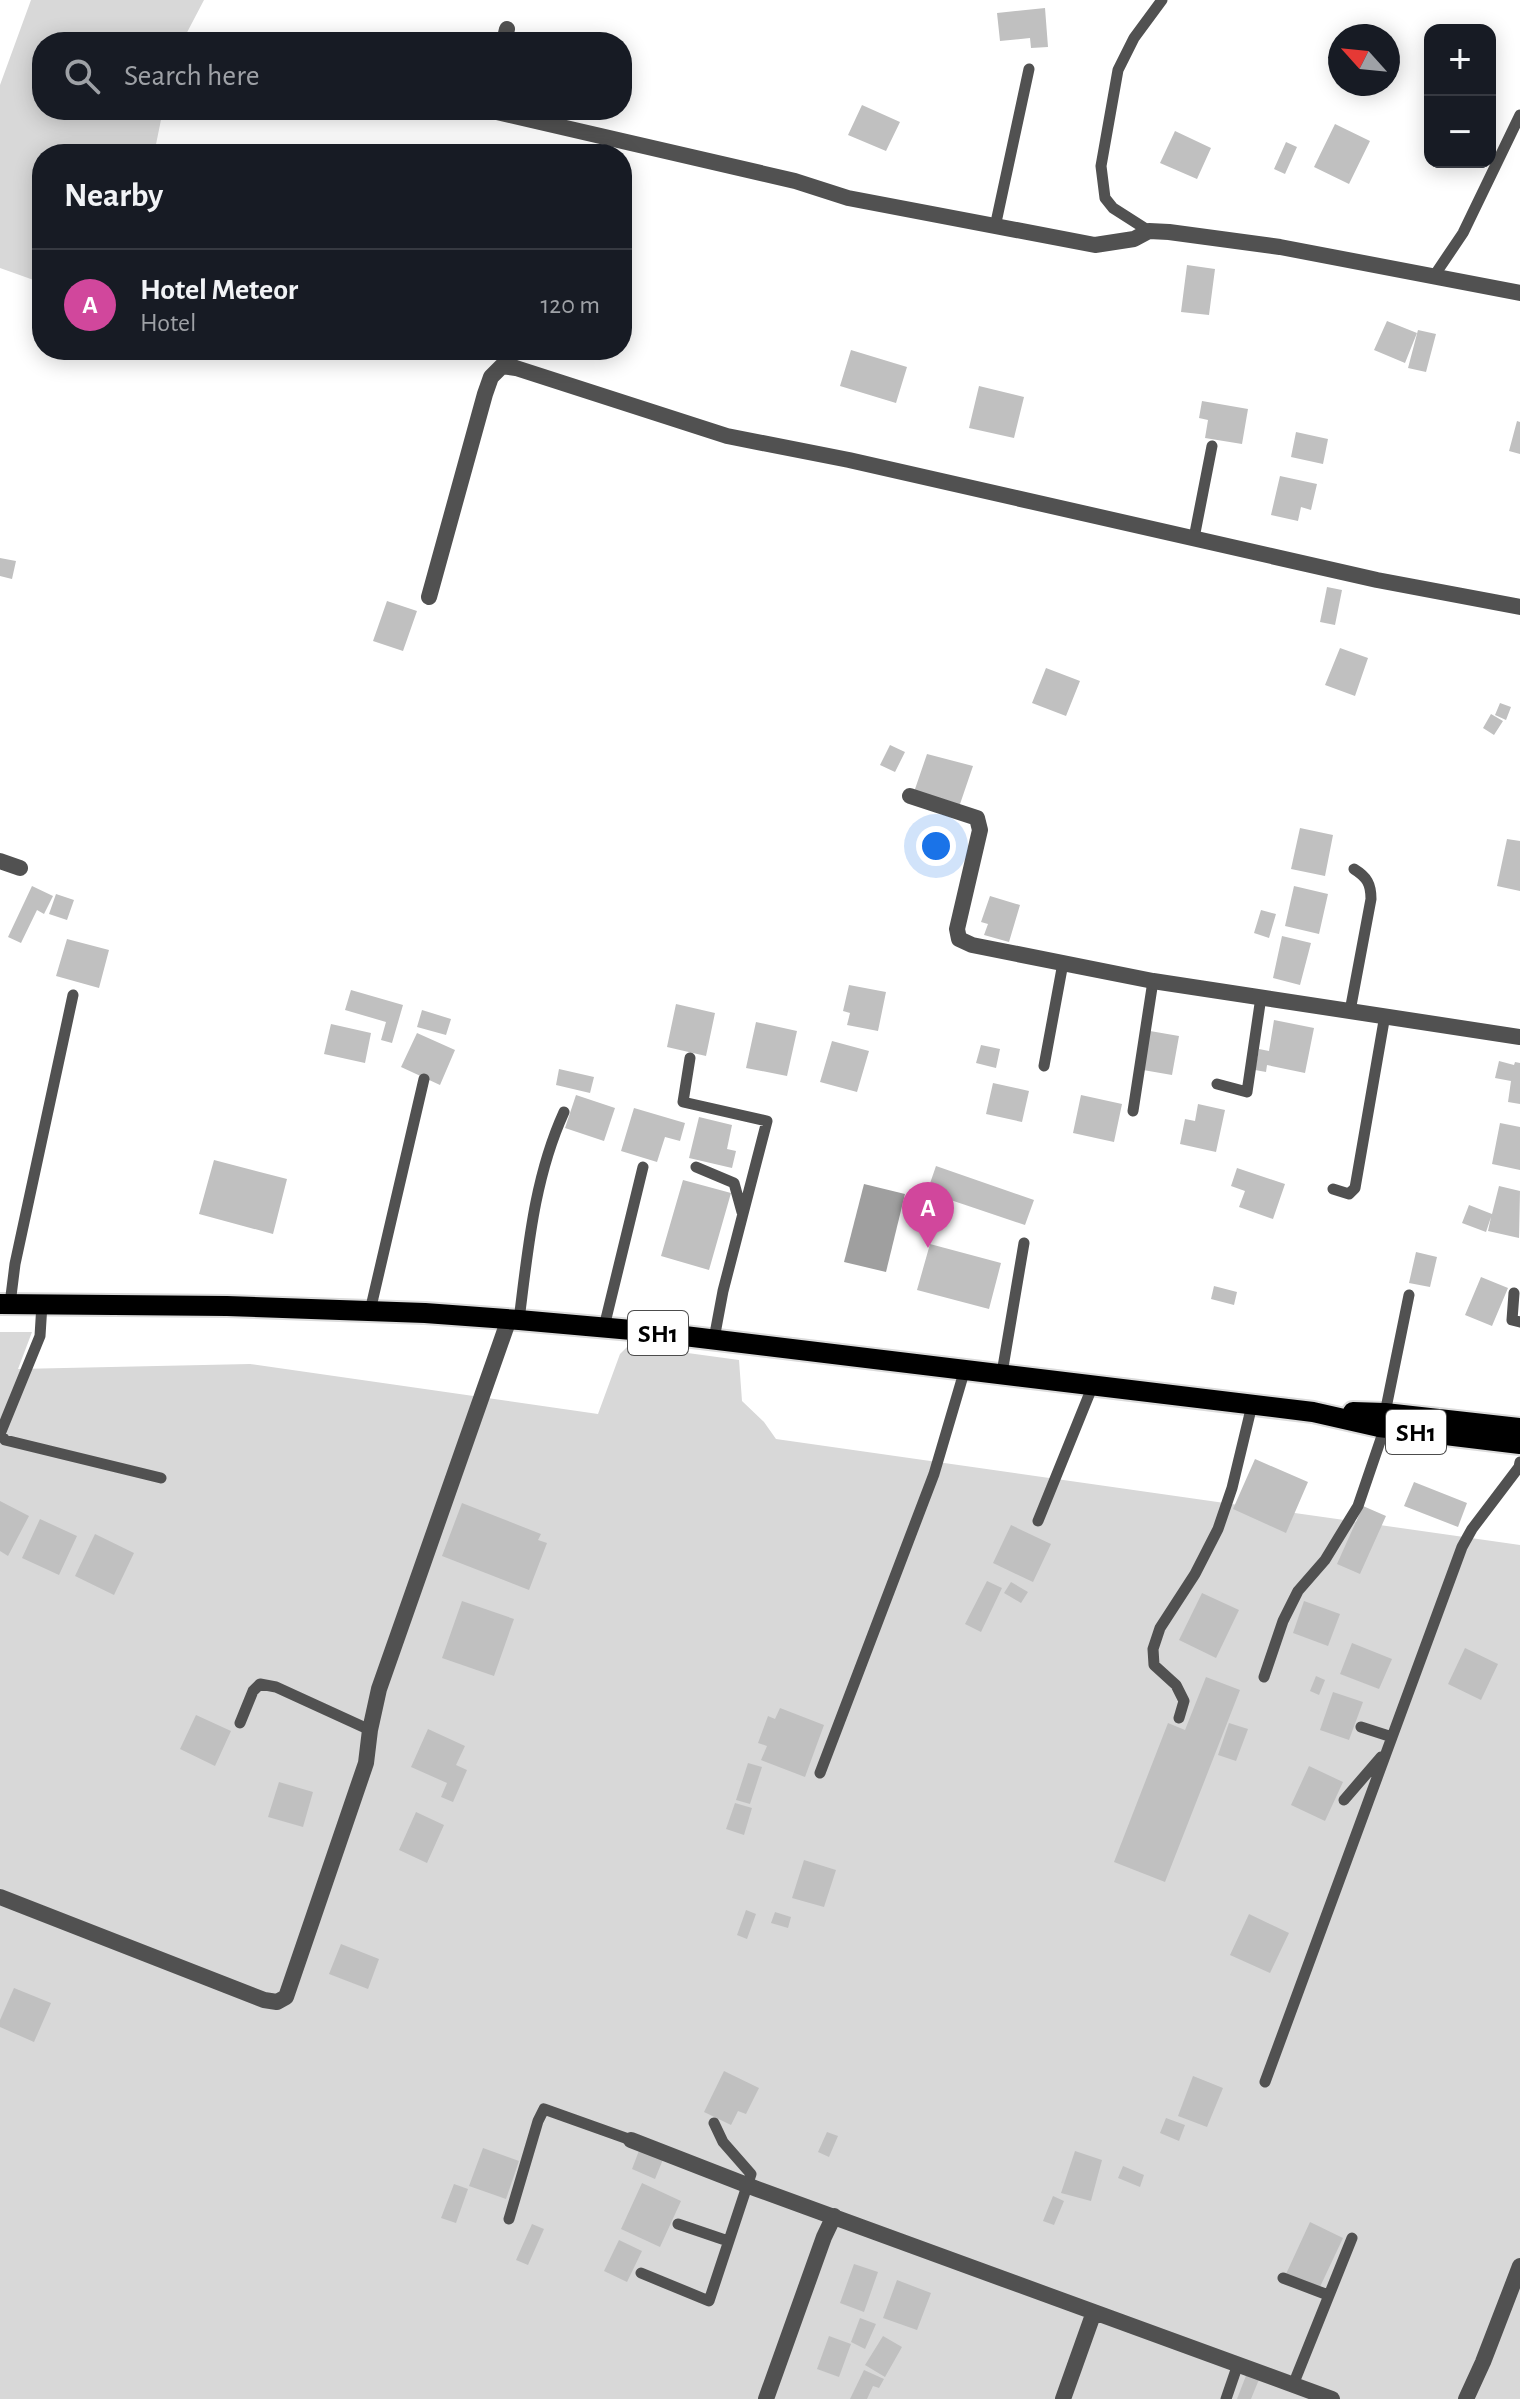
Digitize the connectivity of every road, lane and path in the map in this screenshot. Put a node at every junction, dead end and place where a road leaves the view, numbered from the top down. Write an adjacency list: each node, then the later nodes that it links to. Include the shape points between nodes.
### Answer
1 (1162, 0): 6 (lane, via 1118,70 1101,166 1105,198)
2 (1029, 69): 5 (lane)
3 (1520, 115): 7 (lane, via 1463,233)
4 (531, 120): 5 (street, via 848,198)
5 (995, 227): 6 (street, via 1095,245)
6 (1149, 231): 7 (street, via 1280,247)
7 (1434, 276): 8 (street)
8 (1520, 293)
9 (1212, 446): 10 (lane)
10 (1194, 538): 11 (street, via 727,436 502,366 485,394); 12 (street)
11 (429, 597)
12 (1520, 607)
13 (910, 796): 17 (street, via 974,815 979,823 958,916 959,939)
14 (0, 861): 15 (street)
15 (20, 868)
16 (1354, 869): 21 (lane, via 1371,886 1371,899)
17 (1063, 963): 18 (street); 25 (lane)
18 (1153, 981): 20 (street); 28 (lane)
19 (73, 995): 37 (lane)
20 (1261, 997): 21 (street); 27 (lane, via 1247,1092)
21 (1350, 1011): 22 (street)
22 (1385, 1015): 23 (street); 32 (lane, via 1355,1188 1349,1194)
23 (1520, 1037)
24 (690, 1058): 33 (lane, via 683,1102 767,1121)
25 (1044, 1066)
26 (424, 1079): 39 (lane)
27 (1217, 1084)
28 (1133, 1111)
29 (564, 1112): 40 (lane, via 540,1180)
30 (643, 1167): 42 (lane)
31 (696, 1167): 33 (lane, via 734,1183)
32 (1333, 1189)
33 (742, 1213): 43 (lane)
34 (1024, 1243): 45 (lane)
35 (1514, 1293): 41 (lane, via 1512,1320)
36 (1409, 1295): 48 (lane)
37 (5, 1304): 38 (main road, SH1)
38 (42, 1304): 39 (main road, SH1); 52 (lane, via 40,1336 0,1434 5,1440)
39 (370, 1311): 40 (main road, SH1)
40 (514, 1319): 42 (main road, SH1); 58 (street, via 379,1689)
41 (1520, 1322)
42 (604, 1327): 43 (main road, SH1)
43 (714, 1339): 44 (main road, SH1)
44 (965, 1369): 45 (main road, SH1); 61 (lane, via 934,1474)
45 (1002, 1373): 46 (main road, SH1)
46 (1093, 1385): 47 (main road, SH1); 53 (lane)
47 (1252, 1405): 48 (main road, SH1); 55 (lane, via 1218,1529 1153,1649 1154,1665 1176,1685 1184,1701)
48 (1385, 1420): 49 (main road, SH1); 50 (main road, SH1); 54 (lane, via 1358,1506 1325,1560 1298,1591)
49 (1520, 1428)
50 (1520, 1444)
51 (1520, 1462): 59 (lane, via 1462,1547)
52 (161, 1478)
53 (1038, 1521)
54 (1264, 1677)
55 (1179, 1718)
56 (240, 1723): 58 (lane, via 260,1684)
57 (1361, 1727): 59 (lane)
58 (370, 1730): 63 (street, via 361,1778 286,1997 277,2002)
59 (1392, 1737): 60 (lane)
60 (1387, 1751): 62 (lane); 64 (lane)
61 (820, 1773)
62 (1344, 1800)
63 (0, 1897)
64 (1265, 2082)
65 (714, 2123): 67 (lane, via 751,2174)
66 (631, 2140): 67 (street); 69 (lane, via 544,2109)
67 (748, 2185): 68 (street); 72 (lane)
68 (834, 2216): 77 (street); 80 (street)
69 (509, 2219)
70 (678, 2224): 72 (lane)
71 (1352, 2238): 76 (lane)
72 (728, 2241): 74 (lane, via 709,2301)
73 (1520, 2266): 84 (street)
74 (641, 2273)
75 (1283, 2278): 76 (lane)
76 (1328, 2295): 79 (lane)
77 (1094, 2312): 78 (street); 81 (street)
78 (1238, 2364): 79 (street); 82 (lane)
79 (1293, 2385): 83 (street)
80 (766, 2399)
81 (1063, 2399)
82 (1226, 2399)
83 (1332, 2399)
84 (1466, 2399)

